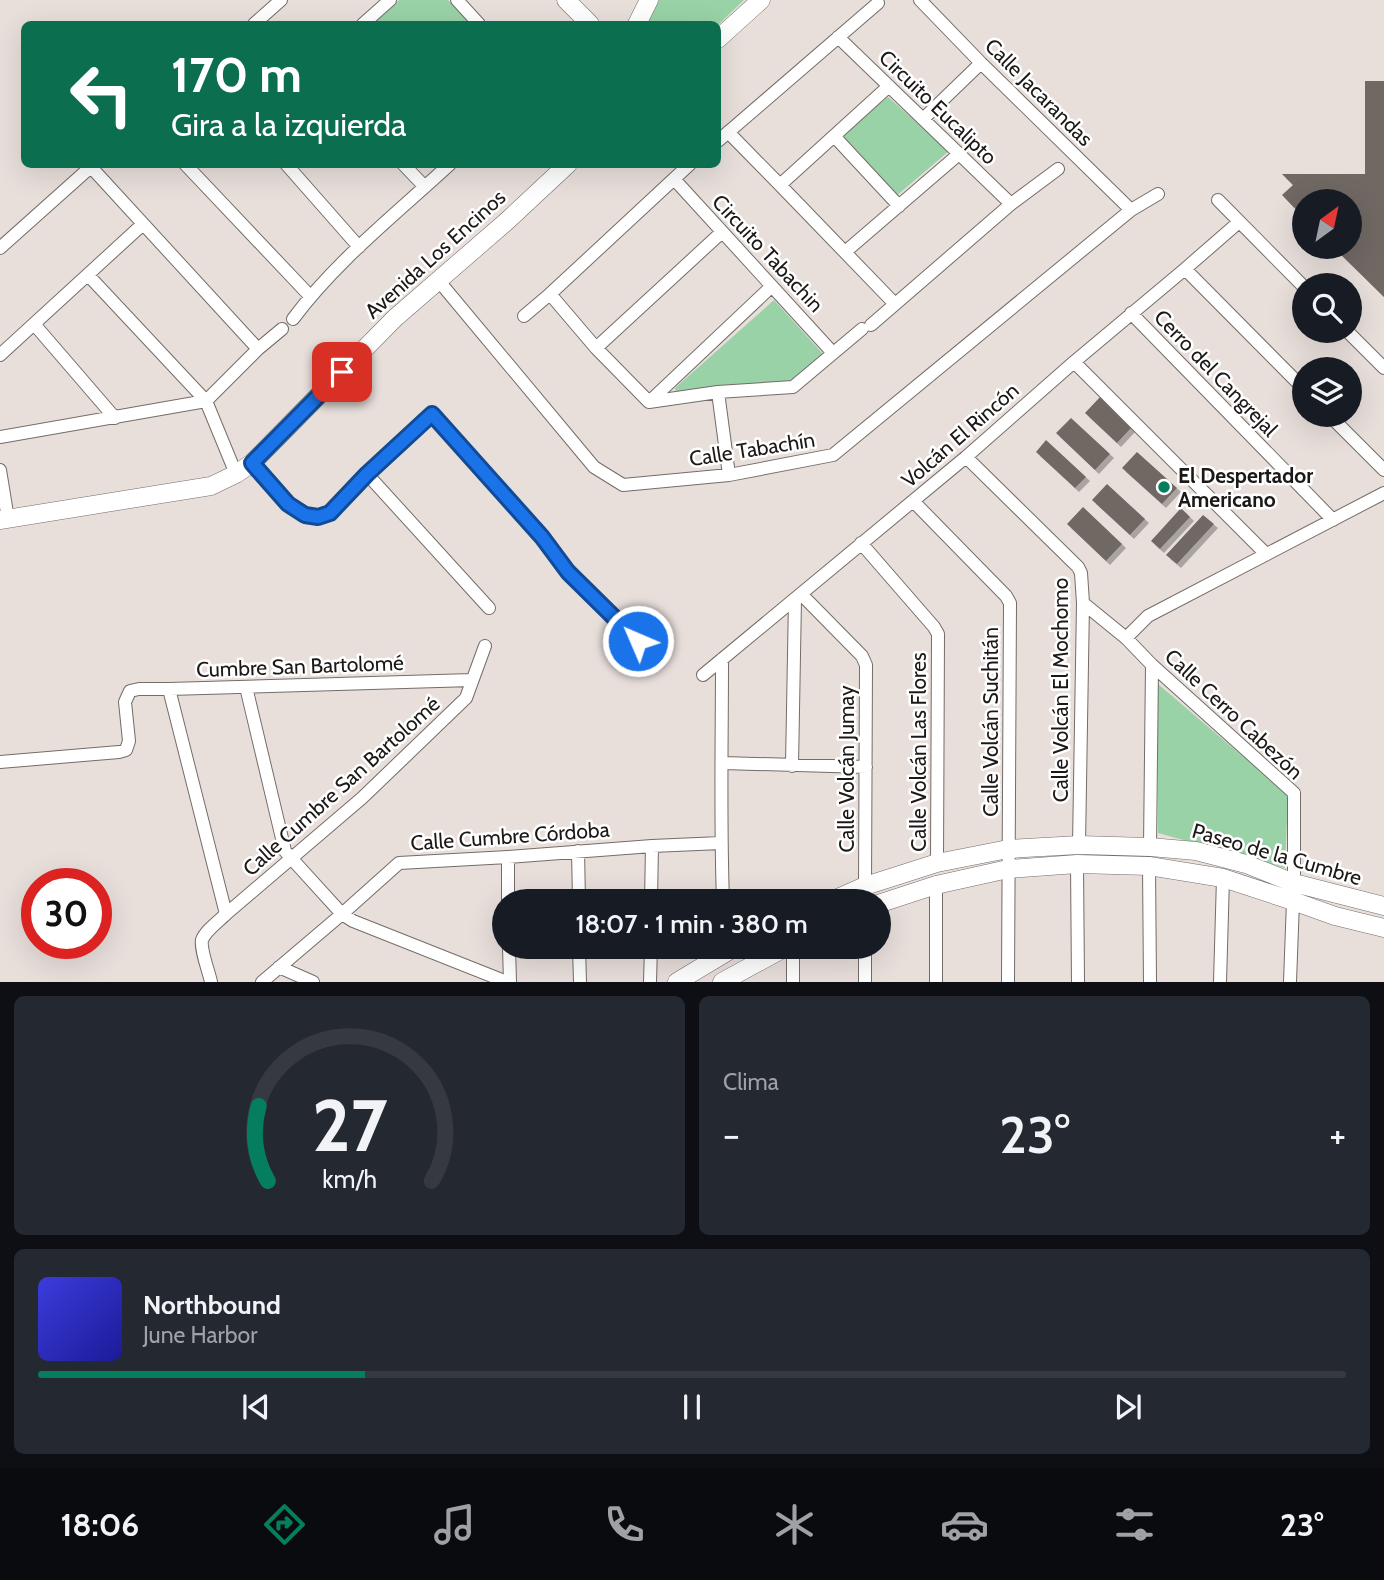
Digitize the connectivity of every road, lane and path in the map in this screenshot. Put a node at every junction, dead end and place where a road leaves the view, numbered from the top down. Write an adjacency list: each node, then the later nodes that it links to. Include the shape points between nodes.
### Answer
1 (281, 0): 9 (street)
2 (390, 0): 10 (street)
3 (457, 0): 11 (street)
4 (566, 0): 12 (street)
5 (649, 0): 13 (street)
6 (761, 0): 14 (street)
7 (920, 0): 16 (street, Calle Jacarandas)
8 (878, 3): 15 (street)
9 (270, 20)
10 (366, 21)
11 (476, 21)
12 (587, 21)
13 (638, 21)
14 (721, 36)
15 (838, 37): 17 (street, Circuito Eucalipto); 20 (street)
16 (981, 63): 18 (street); 38 (street, Calle Jacarandas)
17 (889, 86): 18 (street, Circuito Eucalipto); 19 (street)
18 (923, 119): 21 (street, Circuito Eucalipto)
19 (834, 136): 32 (street); 37 (street)
20 (723, 137): 32 (street)
21 (959, 154): 36 (street, Circuito Eucalipto); 37 (street)
22 (90, 168): 43 (street)
23 (94, 168): 40 (street)
24 (189, 168): 51 (street)
25 (290, 168): 42 (street)
26 (407, 168): 33 (street)
27 (446, 168): 33 (street)
28 (564, 168): 48 (street, Avenida Los Encinos)
29 (686, 168): 31 (street)
30 (1058, 169): 36 (street)
31 (674, 179): 41 (street, Circuito Tabachin); 50 (street)
32 (780, 185): 44 (street)
33 (425, 187): 42 (street)
34 (1158, 194): 38 (street, Calle Tabachín)
35 (1218, 201): 39 (street)
36 (1011, 204): 52 (street)
37 (899, 206): 44 (street)
38 (1131, 210): 78 (street, Calle Tabachín, via 833,455)
39 (1239, 222): 45 (street, Volcán El Rincón); 47 (street)
40 (143, 224): 46 (street); 60 (street)
41 (722, 232): 49 (street, Circuito Tabachin); 59 (street)
42 (359, 247): 51 (street)
43 (0, 248)
44 (845, 252): 52 (street)
45 (1185, 270): 53 (street, Volcán El Rincón); 65 (street)
46 (88, 275): 56 (street); 67 (street)
47 (1292, 275)
48 (438, 280): 73 (street, Avenida Los Encinos); 78 (street, Calle Tabachín, via 594,467 623,485)
49 (772, 286): 61 (street, Circuito Tabachin); 68 (street)
50 (550, 294): 54 (street); 59 (street)
51 (310, 296): 55 (street)
52 (894, 303): 61 (street)
53 (1131, 313): 63 (street, Volcán El Rincón); 82 (street, Cerro del Cangrejal)
54 (524, 316)
55 (293, 318)
56 (34, 324): 62 (street); 69 (street)
57 (282, 329): 60 (street)
58 (1359, 343): 64 (street)
59 (596, 348): 68 (street)
60 (258, 349): 67 (street)
61 (833, 353): 66 (street, via 793,387)
62 (0, 355)
63 (1074, 362): 72 (street, Volcán El Rincón); 84 (street)
64 (1384, 368)
65 (1292, 377)
66 (718, 392): 68 (street); 78 (street)
67 (206, 401): 69 (street); 76 (street)
68 (649, 402)
69 (115, 418): 71 (street)
70 (1341, 427): 75 (street)
71 (0, 437)
72 (967, 457): 80 (street, Volcán El Rincón); 86 (street, Calle Volcán El Mochomo, via 1078,567)
73 (252, 463): 76 (street, Avenida Los Encinos); 77 (street, via 288,504 318,517 330,513)
74 (0, 470): 81 (street)
75 (1384, 470)
76 (236, 474): 81 (street, Avenida Los Encinos, via 211,486)
77 (367, 474): 87 (street); 89 (street, via 432,414 568,572)
78 (729, 475)
79 (1384, 493): 82 (street)
80 (913, 501): 83 (street, Volcán El Rincón); 105 (street, Calle Volcán Suchitán, via 1010,603)
81 (4, 520)
82 (1333, 520): 84 (street)
83 (861, 543): 85 (street, Volcán El Rincón); 109 (street, Calle Volcán Las Flores, via 938,634)
84 (1266, 554): 88 (street, via 1148,616)
85 (798, 596): 91 (street, Volcán El Rincón); 99 (street); 100 (street, Calle Volcán Jumay, via 866,664)
86 (1083, 603): 88 (street, Calle Cerro Cabezón); 102 (street, Calle Volcán El Mochomo)
87 (489, 608)
88 (1126, 638): 92 (street, Calle Cerro Cabezón)
89 (638, 641)
90 (485, 646): 94 (street, Calle Cumbre San Bartolomé)
91 (722, 659): 93 (street, Volcán El Rincón); 98 (street)
92 (1152, 665): 104 (street); 121 (street, Calle Cerro Cabezón, via 1294,793)
93 (702, 675)
94 (472, 680): 95 (street, Cumbre San Bartolomé); 108 (street, Calle Cumbre San Bartolomé, via 466,698 362,799)
95 (246, 687): 96 (street, Cumbre San Bartolomé); 108 (street, via 285,851)
96 (169, 689): 97 (street, Cumbre San Bartolomé, via 130,691 125,702 126,750); 124 (street)
97 (0, 762)
98 (723, 763): 99 (street); 101 (street)
99 (792, 766): 100 (street)
100 (866, 767): 115 (street, Calle Volcán Jumay)
101 (721, 843): 103 (street, Calle Cumbre Córdoba); 119 (street)
102 (1079, 845): 104 (street, Paseo de la Cumbre); 105 (street, Paseo de la Cumbre)
103 (652, 846): 106 (street, Calle Cumbre Córdoba); 118 (street)
104 (1150, 847): 121 (street, Paseo de la Cumbre, via 1196,851 1246,864)
105 (1008, 849): 109 (street, Paseo de la Cumbre); 112 (street, Calle Volcán Suchitán)
106 (578, 851): 107 (street, Calle Cumbre Córdoba); 117 (street)
107 (508, 857): 116 (street); 125 (street, Calle Cumbre Córdoba, via 399,863)
108 (292, 859): 124 (street, Calle Cumbre San Bartolomé); 125 (street)
109 (937, 863): 115 (street, Paseo de la Cumbre)
110 (1077, 864): 111 (street, Paseo de la Cumbre); 112 (street, Paseo de la Cumbre); 147 (street)
111 (1149, 866): 113 (street, Paseo de la Cumbre); 148 (street)
112 (1008, 869): 114 (street, Paseo de la Cumbre); 146 (street, Calle Volcán Suchitán)
113 (1223, 878): 121 (street, Paseo de la Cumbre); 149 (street)
114 (936, 885): 122 (street, Paseo de la Cumbre); 145 (street)
115 (865, 886): 120 (street, Paseo de la Cumbre)
116 (508, 889)
117 (579, 889)
118 (651, 889)
119 (723, 889)
120 (858, 889)
121 (1293, 892): 123 (street, Paseo de la Cumbre); 126 (street, Paseo de la Cumbre, via 1335,916); 150 (street, Calle Cerro Cabezón)
122 (891, 900)
123 (1384, 906)
124 (226, 914): 135 (street, Calle Cumbre San Bartolomé, via 202,939)
125 (342, 914): 134 (street, Calle Cumbre Córdoba); 138 (street)
126 (1384, 928)
127 (509, 959): 138 (street)
128 (579, 959): 139 (street)
129 (651, 959): 140 (street)
130 (712, 959): 141 (street)
131 (764, 959): 142 (street)
132 (793, 959): 143 (street)
133 (865, 959): 144 (street)
134 (279, 967): 136 (street, Calle Cumbre Córdoba); 137 (street)
135 (211, 982)
136 (262, 982)
137 (313, 982)
138 (508, 982)
139 (580, 982)
140 (650, 982)
141 (677, 982)
142 (722, 982)
143 (793, 982)
144 (865, 982)
145 (936, 982)
146 (1008, 982)
147 (1077, 982)
148 (1150, 982)
149 (1220, 982)
150 (1290, 982)

